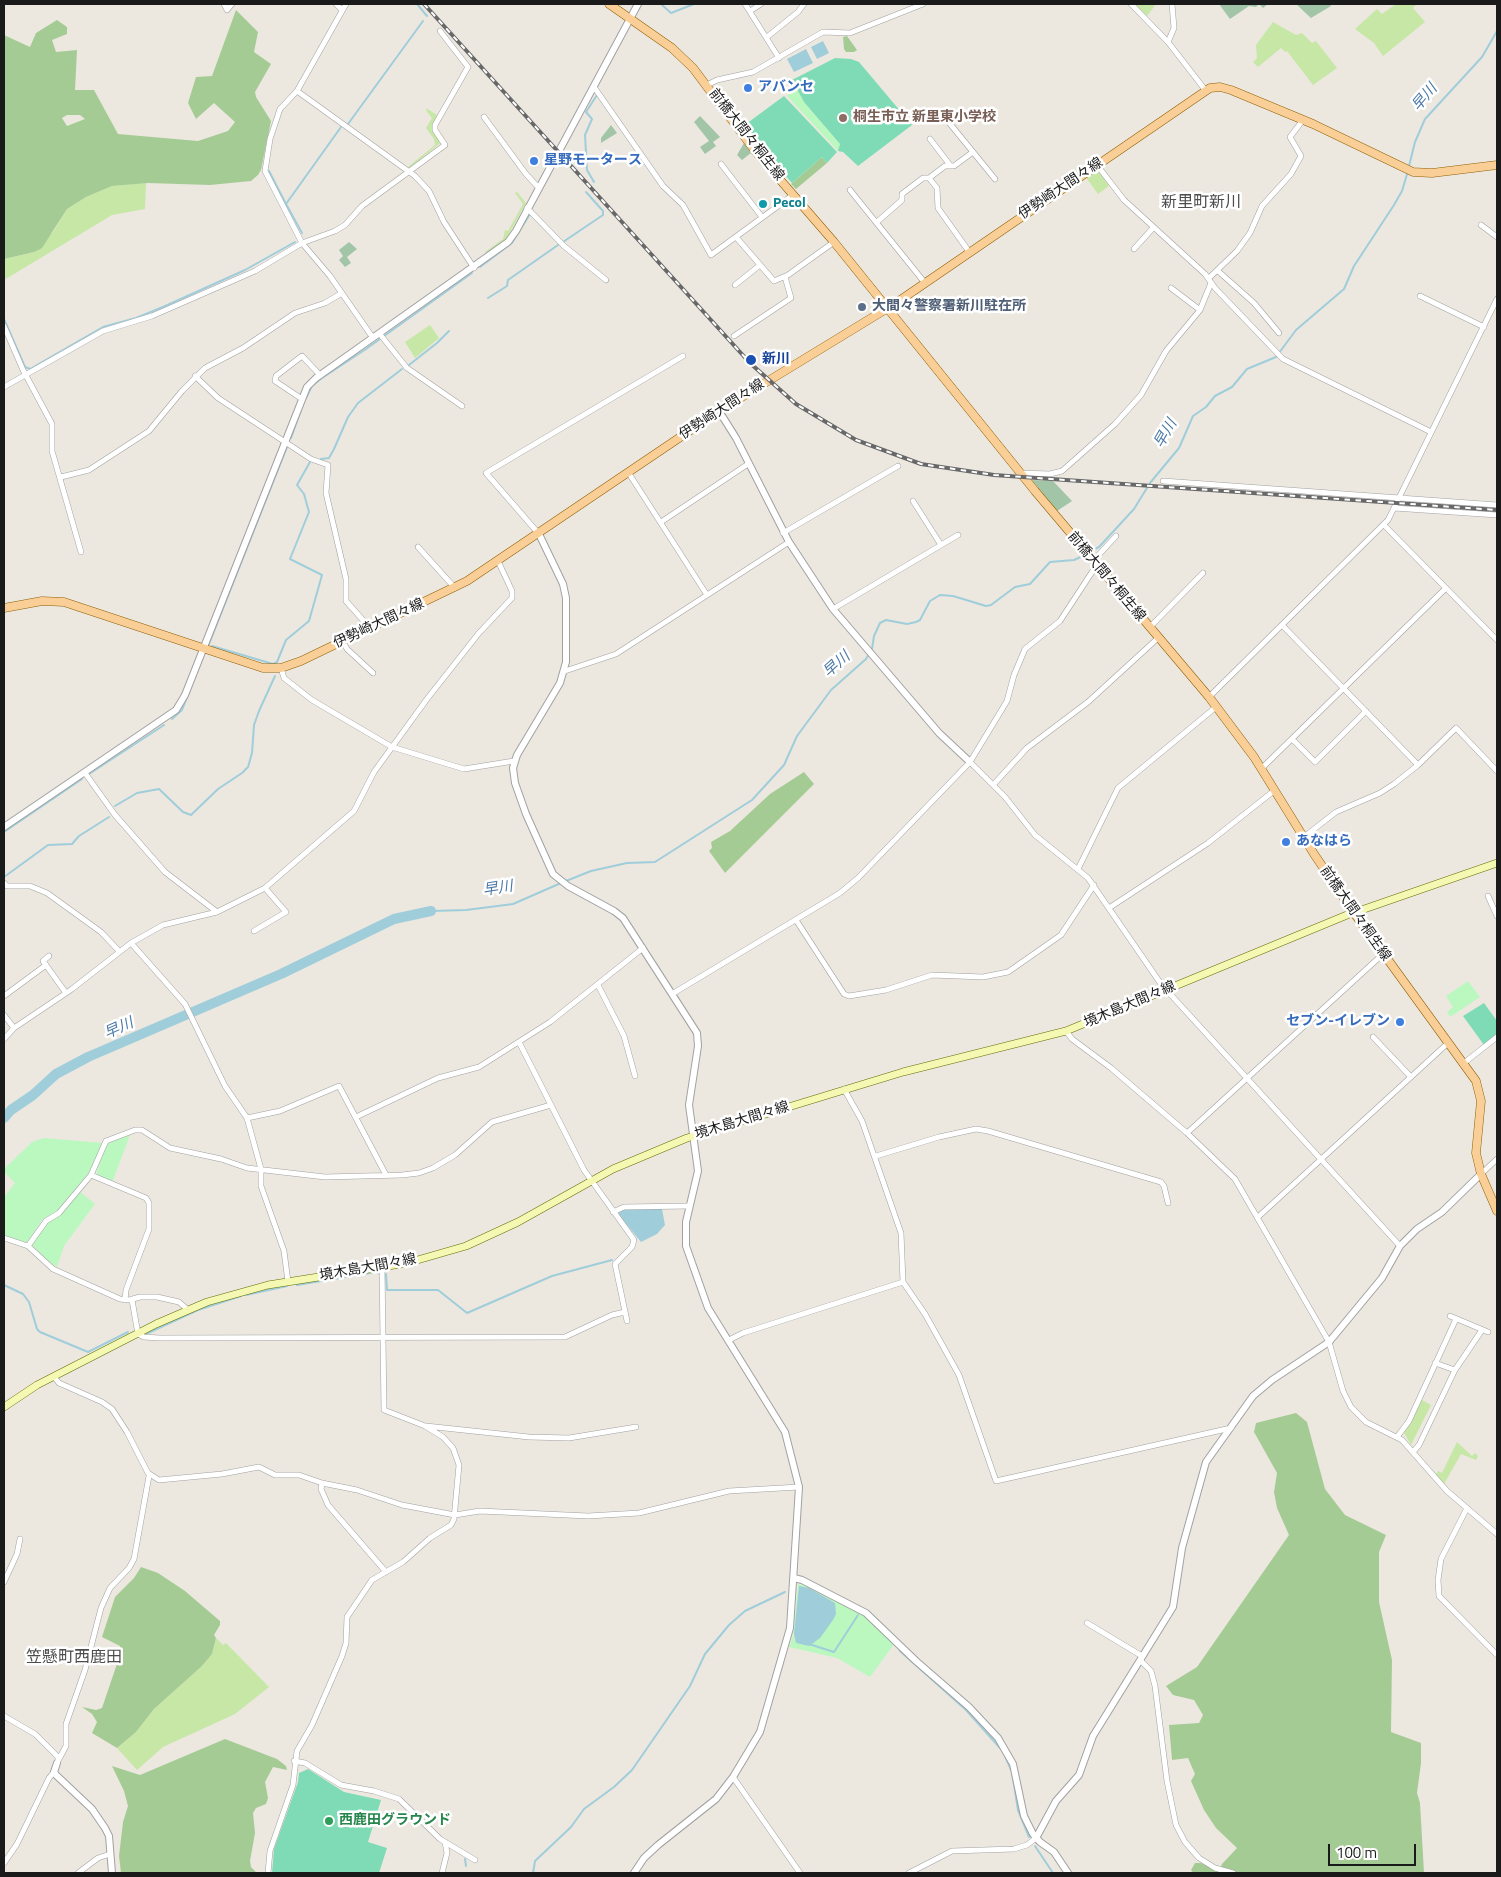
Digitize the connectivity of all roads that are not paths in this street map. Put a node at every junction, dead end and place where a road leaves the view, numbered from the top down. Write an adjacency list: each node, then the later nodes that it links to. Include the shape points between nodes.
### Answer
1 (224, 4): 2 (street, via 227,10)
2 (232, 4)
3 (336, 4): 13 (street)
4 (346, 4): 13 (street)
5 (609, 4): 15 (main road, 前橋大間々桐生線)
6 (638, 4): 15 (street)
7 (745, 4): 14 (street)
8 (761, 4): 14 (street)
9 (804, 4): 17 (street)
10 (923, 4): 19 (street, via 850,33 823,32)
11 (1131, 4): 18 (street)
12 (1172, 4): 18 (street, via 1174,28)
13 (342, 10): 22 (street)
14 (750, 12): 17 (street)
15 (630, 18): 20 (main road, 前橋大間々桐生線, via 684,58); 21 (street)
16 (440, 30): 33 (street, via 468,67 435,125 445,145)
17 (767, 37): 19 (street)
18 (1168, 42): 23 (street)
19 (779, 58): 20 (street, via 753,72)
20 (707, 85): 38 (main road, 前橋大間々桐生線, via 748,143)
21 (594, 87): 36 (street); 44 (street, via 663,186 683,205 711,254)
22 (296, 91): 33 (street); 47 (street, via 277,115 265,171)
23 (1206, 91): 26 (main road, via 1214,87 1225,88); 31 (main road, 伊勢崎大間々線)
24 (942, 114): 28 (street)
25 (484, 117): 36 (street)
26 (1304, 120): 32 (main road, via 1412,171 1432,173); 52 (street, via 1290,137 1301,154 1300,158 1284,184 1262,206 1247,238)
27 (930, 139): 30 (street)
28 (973, 152): 30 (street, via 956,165); 35 (street)
29 (721, 164): 40 (street)
30 (950, 165): 34 (street)
31 (1097, 165): 43 (street, via 1124,200); 49 (main road, 伊勢崎大間々線)
32 (1497, 165)
33 (410, 172): 47 (street, via 362,206 340,228); 51 (street, via 429,191 444,222)
34 (929, 178): 41 (street, via 923,178 902,194 902,200); 49 (street, via 937,188 938,208)
35 (995, 179)
36 (538, 187): 39 (street)
37 (850, 190): 41 (street)
38 (793, 195): 40 (street); 46 (main road, 前橋大間々桐生線)
39 (527, 208): 51 (street, via 508,242); 54 (street, via 564,246)
40 (762, 218): 44 (street)
41 (877, 222): 56 (street)
42 (1481, 225): 45 (street)
43 (1153, 228): 48 (street); 55 (street)
44 (736, 237): 50 (street)
45 (1497, 237)
46 (834, 242): 53 (street); 62 (main road, 前橋大間々桐生線)
47 (302, 243): 59 (street); 71 (street, via 220,286 134,323 103,331)
48 (1134, 248)
49 (970, 253): 56 (main road, 伊勢崎大間々線)
50 (760, 266): 53 (street, via 774,281); 57 (street)
51 (474, 268): 67 (street)
52 (1218, 272): 55 (street); 66 (street, via 1254,303)
53 (785, 277): 68 (street, via 791,298)
54 (606, 280)
55 (1210, 281): 63 (street); 78 (street, via 1282,358)
56 (925, 283): 62 (main road, 伊勢崎大間々線)
57 (735, 285)
58 (1171, 288): 63 (street)
59 (342, 293): 69 (street); 72 (street, via 296,313)
60 (1420, 296): 65 (street)
61 (1497, 299): 65 (street)
62 (888, 309): 77 (main road, 伊勢崎大間々線); 83 (main road, 前橋大間々桐生線)
63 (1200, 310): 83 (street, via 1166,351 1141,395 1116,424 1062,470 1050,474)
64 (4, 326): 71 (street)
65 (1484, 327): 78 (street)
66 (1279, 333)
67 (380, 334): 69 (street); 76 (street, via 408,368)
68 (734, 336)
69 (373, 338): 73 (street)
70 (683, 356): 94 (street, via 486,473)
71 (26, 375): 74 (street); 84 (street, via 52,424 52,451)
72 (195, 376): 79 (street, via 218,398); 84 (street, via 149,431 89,470)
73 (320, 376): 75 (street, via 307,387); 75 (street, via 302,356 276,376 275,381)
74 (4, 387)
75 (302, 399): 79 (street)
76 (462, 406)
77 (719, 411): 80 (street); 82 (main road, 伊勢崎大間々線)
78 (1431, 432): 86 (street)
79 (285, 441): 110 (street, via 312,459 328,465 326,493 346,579 346,601); 115 (street)
80 (748, 464): 91 (street); 93 (street)
81 (898, 466): 93 (street)
82 (628, 472): 91 (street); 94 (main road, 伊勢崎大間々線)
83 (1020, 473): 101 (main road, 前橋大間々桐生線)
84 (61, 477): 100 (street)
85 (1163, 481): 86 (street)
86 (1399, 498): 88 (street); 89 (street)
87 (914, 501): 98 (street)
88 (1497, 505)
89 (1394, 508): 90 (street); 92 (street)
90 (1497, 515)
91 (661, 522): 106 (street)
92 (1384, 525): 105 (street); 109 (street)
93 (784, 533): 97 (street)
94 (539, 534): 102 (main road, 伊勢崎大間々線); 117 (street, via 566,598)
95 (958, 535): 98 (street)
96 (1116, 536): 101 (street)
97 (789, 542): 106 (street); 108 (street)
98 (941, 545): 108 (street)
99 (418, 547): 104 (street)
100 (81, 552)
101 (1091, 559): 111 (main road, 前橋大間々桐生線); 126 (street, via 1060,621 1025,649 1007,701)
102 (498, 561): 104 (main road, 伊勢崎大間々線); 124 (street, via 512,598 479,633)
103 (1203, 574): 111 (street)
104 (455, 588): 110 (main road, 伊勢崎大間々線)
105 (1446, 588): 113 (street); 119 (street)
106 (707, 595): 117 (street, via 616,654)
107 (4, 608): 115 (main road, 伊勢崎大間々線, via 42,600 64,602)
108 (833, 609): 126 (street, via 939,733)
109 (1282, 626): 119 (street); 120 (street)
110 (370, 628): 114 (main road, 伊勢崎大間々線)
111 (1149, 628): 112 (main road, 前橋大間々桐生線)
112 (1158, 638): 120 (main road, 前橋大間々桐生線); 131 (street, via 1096,696 1028,748)
113 (1497, 640)
114 (343, 641): 116 (main road, 伊勢崎大間々線); 118 (street, via 347,649)
115 (202, 648): 116 (main road, 伊勢崎大間々線, via 263,668); 130 (street, via 176,710)
116 (281, 668): 124 (street, via 284,678 312,700)
117 (565, 671): 125 (street)
118 (373, 673)
119 (1344, 688): 122 (street); 123 (street)
120 (1209, 697): 121 (main road, 前橋大間々桐生線)
121 (1216, 707): 128 (main road, 前橋大間々桐生線); 136 (street, via 1118,788)
122 (1366, 711): 123 (street, via 1315,762); 127 (street)
123 (1292, 739): 128 (street)
124 (392, 747): 125 (street, via 464,769); 139 (street, via 369,779 354,811)
125 (514, 761): 148 (street, via 515,783 523,806 557,878 620,916)
126 (970, 762): 131 (street); 145 (street, via 858,878)
127 (1418, 765): 129 (street, via 1456,728); 134 (street, via 1380,793 1336,812)
128 (1262, 768): 132 (main road, 前橋大間々桐生線)
129 (1497, 771)
130 (85, 772): 133 (street); 142 (street, via 115,815 165,872)
131 (994, 784): 136 (street, via 1035,835)
132 (1275, 790): 134 (main road, 前橋大間々桐生線); 141 (street, via 1208,842)
133 (4, 827)
134 (1304, 837): 143 (main road, 前橋大間々桐生線)
135 (1497, 863): 143 (main road, 境木島大間々線)
136 (1078, 869): 138 (street)
137 (4, 883): 149 (street, via 7,886 30,886 47,893 101,932)
138 (1094, 885): 141 (street); 145 (street, via 1061,935 1008,972 983,976 932,975 886,990 849,996 844,994)
139 (265, 888): 142 (street); 146 (street, via 286,912)
140 (1488, 896): 144 (street)
141 (1109, 908): 154 (street)
142 (217, 912): 147 (street, via 163,925)
143 (1354, 913): 150 (main road, 前橋大間々桐生線); 154 (main road, 境木島大間々線)
144 (1497, 916)
145 (796, 920): 156 (street)
146 (254, 931)
147 (131, 943): 149 (street); 173 (street, via 184,1001 225,1086)
148 (643, 948): 153 (street); 156 (street)
149 (119, 951): 155 (street)
150 (1383, 954): 165 (main road, 前橋大間々桐生線); 169 (street)
151 (49, 956): 152 (street, via 43,961)
152 (46, 965): 155 (street); 157 (street)
153 (598, 985): 164 (street); 167 (street, via 624,1036)
154 (1166, 990): 160 (main road, 境木島大間々線); 169 (street)
155 (66, 993): 159 (street)
156 (672, 994): 175 (street, via 698,1040 690,1096)
157 (4, 996)
158 (4, 1015): 159 (street)
159 (14, 1028): 163 (street)
160 (1066, 1031): 170 (main road, 境木島大間々線); 174 (street)
161 (1373, 1036): 168 (street)
162 (1497, 1037): 166 (street)
163 (4, 1039)
164 (519, 1042): 171 (street); 172 (street, via 479,1066 431,1081)
165 (1448, 1043): 166 (main road, 前橋大間々桐生線); 168 (street)
166 (1464, 1064): 180 (main road, 前橋大間々桐生線, via 1476,1081 1480,1095 1475,1147)
167 (635, 1076)
168 (1411, 1076): 177 (street)
169 (1246, 1077): 174 (street); 177 (street)
170 (844, 1090): 175 (main road, 境木島大間々線); 176 (street, via 862,1121)
171 (550, 1105): 182 (street, via 492,1122 455,1155 434,1168 419,1173); 183 (street)
172 (356, 1117): 173 (street, via 341,1087 336,1086 280,1111); 182 (street)
173 (247, 1118): 179 (street)
174 (1187, 1133): 188 (street, via 1235,1179)
175 (693, 1136): 183 (main road, 境木島大間々線); 185 (street, via 698,1171)
176 (876, 1156): 184 (street, via 976,1129 1160,1182); 194 (street, via 902,1240)
177 (1321, 1159): 188 (street); 191 (street)
178 (1497, 1159): 180 (street)
179 (261, 1170): 181 (street, via 170,1148 138,1129 108,1140); 182 (street, via 325,1176); 193 (street, via 261,1186 281,1241)
180 (1481, 1174): 186 (main road, 前橋大間々桐生線); 191 (street)
181 (91, 1175): 190 (street, via 59,1213 46,1221); 195 (street, via 146,1198 149,1203 149,1229)
182 (386, 1175)
183 (591, 1180): 187 (street); 192 (main road, 境木島大間々線, via 518,1222 466,1246)
184 (1168, 1203)
185 (690, 1206): 187 (street, via 624,1208); 206 (street, via 685,1236 692,1269 708,1308)
186 (1497, 1211)
187 (613, 1212): 198 (street, via 634,1241 615,1264)
188 (1258, 1217): 207 (street)
189 (4, 1238): 190 (street)
190 (28, 1246): 195 (street, via 53,1268)
191 (1400, 1246): 207 (street, via 1382,1278)
192 (382, 1267): 193 (main road, 境木島大間々線); 205 (street)
193 (288, 1282): 197 (main road, 境木島大間々線, via 239,1292)
194 (903, 1282): 206 (street); 214 (street, via 959,1375 996,1480)
195 (125, 1300): 196 (street)
196 (132, 1300): 197 (street, via 157,1297 179,1302); 204 (street)
197 (188, 1310): 204 (main road, 境木島大間々線)
198 (625, 1312): 201 (street); 205 (street, via 565,1337)
199 (1450, 1316): 200 (street)
200 (1456, 1319): 202 (street); 208 (street)
201 (627, 1321)
202 (1482, 1330): 203 (street); 209 (street)
203 (1488, 1332)
204 (138, 1334): 205 (street, via 159,1338); 210 (main road, 境木島大間々線)
205 (383, 1337): 212 (street, via 384,1410)
206 (729, 1340): 219 (street, via 785,1432)
207 (1329, 1342): 214 (street, via 1253,1396); 215 (street, via 1351,1407 1366,1422)
208 (1435, 1363): 209 (street); 215 (street, via 1409,1421)
209 (1455, 1370): 216 (street)
210 (54, 1377): 211 (main road, 境木島大間々線); 217 (street, via 59,1383 112,1409 121,1420)
211 (5, 1405)
212 (425, 1426): 213 (street, via 569,1438); 221 (street, via 449,1441 457,1455)
213 (636, 1427)
214 (1231, 1428): 229 (street, via 1201,1474 1182,1548 1172,1607)
215 (1397, 1437): 216 (street)
216 (1413, 1452): 220 (street)
217 (149, 1476): 218 (street, via 171,1480 259,1467 275,1475 299,1475); 231 (street, via 134,1558 110,1588 101,1608 85,1670 66,1724 66,1746)
218 (322, 1483): 221 (street, via 402,1505); 224 (street, via 321,1489 328,1505)
219 (799, 1487): 221 (street, via 728,1491 639,1514 588,1516 490,1511); 225 (street)
220 (1467, 1508): 222 (street); 228 (street, via 1441,1560 1439,1596)
221 (455, 1515): 224 (street, via 451,1525)
222 (1497, 1534)
223 (20, 1539): 226 (street)
224 (386, 1572): 232 (street, via 368,1584 347,1617 342,1656)
225 (794, 1578): 234 (street, via 790,1628 765,1720); 235 (street, via 866,1613 969,1707 998,1738 1012,1764 1024,1816)
226 (4, 1582)
227 (1087, 1623): 229 (street)
228 (1497, 1655)
229 (1141, 1658): 235 (street, via 1093,1736 1079,1775 1056,1801); 248 (street, via 1151,1671 1155,1686 1174,1820 1185,1842 1199,1858 1215,1868)
230 (4, 1716): 231 (street, via 35,1734)
231 (58, 1761): 233 (street)
232 (294, 1761): 236 (street, via 308,1765 341,1785 398,1799); 242 (street, via 293,1785 270,1851)
233 (54, 1772): 237 (street, via 92,1809 105,1828); 239 (street)
234 (733, 1777): 244 (street, via 716,1799 644,1858); 245 (street)
235 (1036, 1838): 246 (street, via 1014,1849 952,1851); 247 (street, via 1054,1852)
236 (446, 1842): 238 (street); 243 (street)
237 (110, 1854): 240 (street, via 98,1858); 241 (street)
238 (475, 1860)
239 (4, 1863)
240 (78, 1873)
241 (112, 1873)
242 (268, 1873)
243 (442, 1873)
244 (634, 1873)
245 (800, 1873)
246 (909, 1873)
247 (1068, 1873)
248 (1233, 1873)

